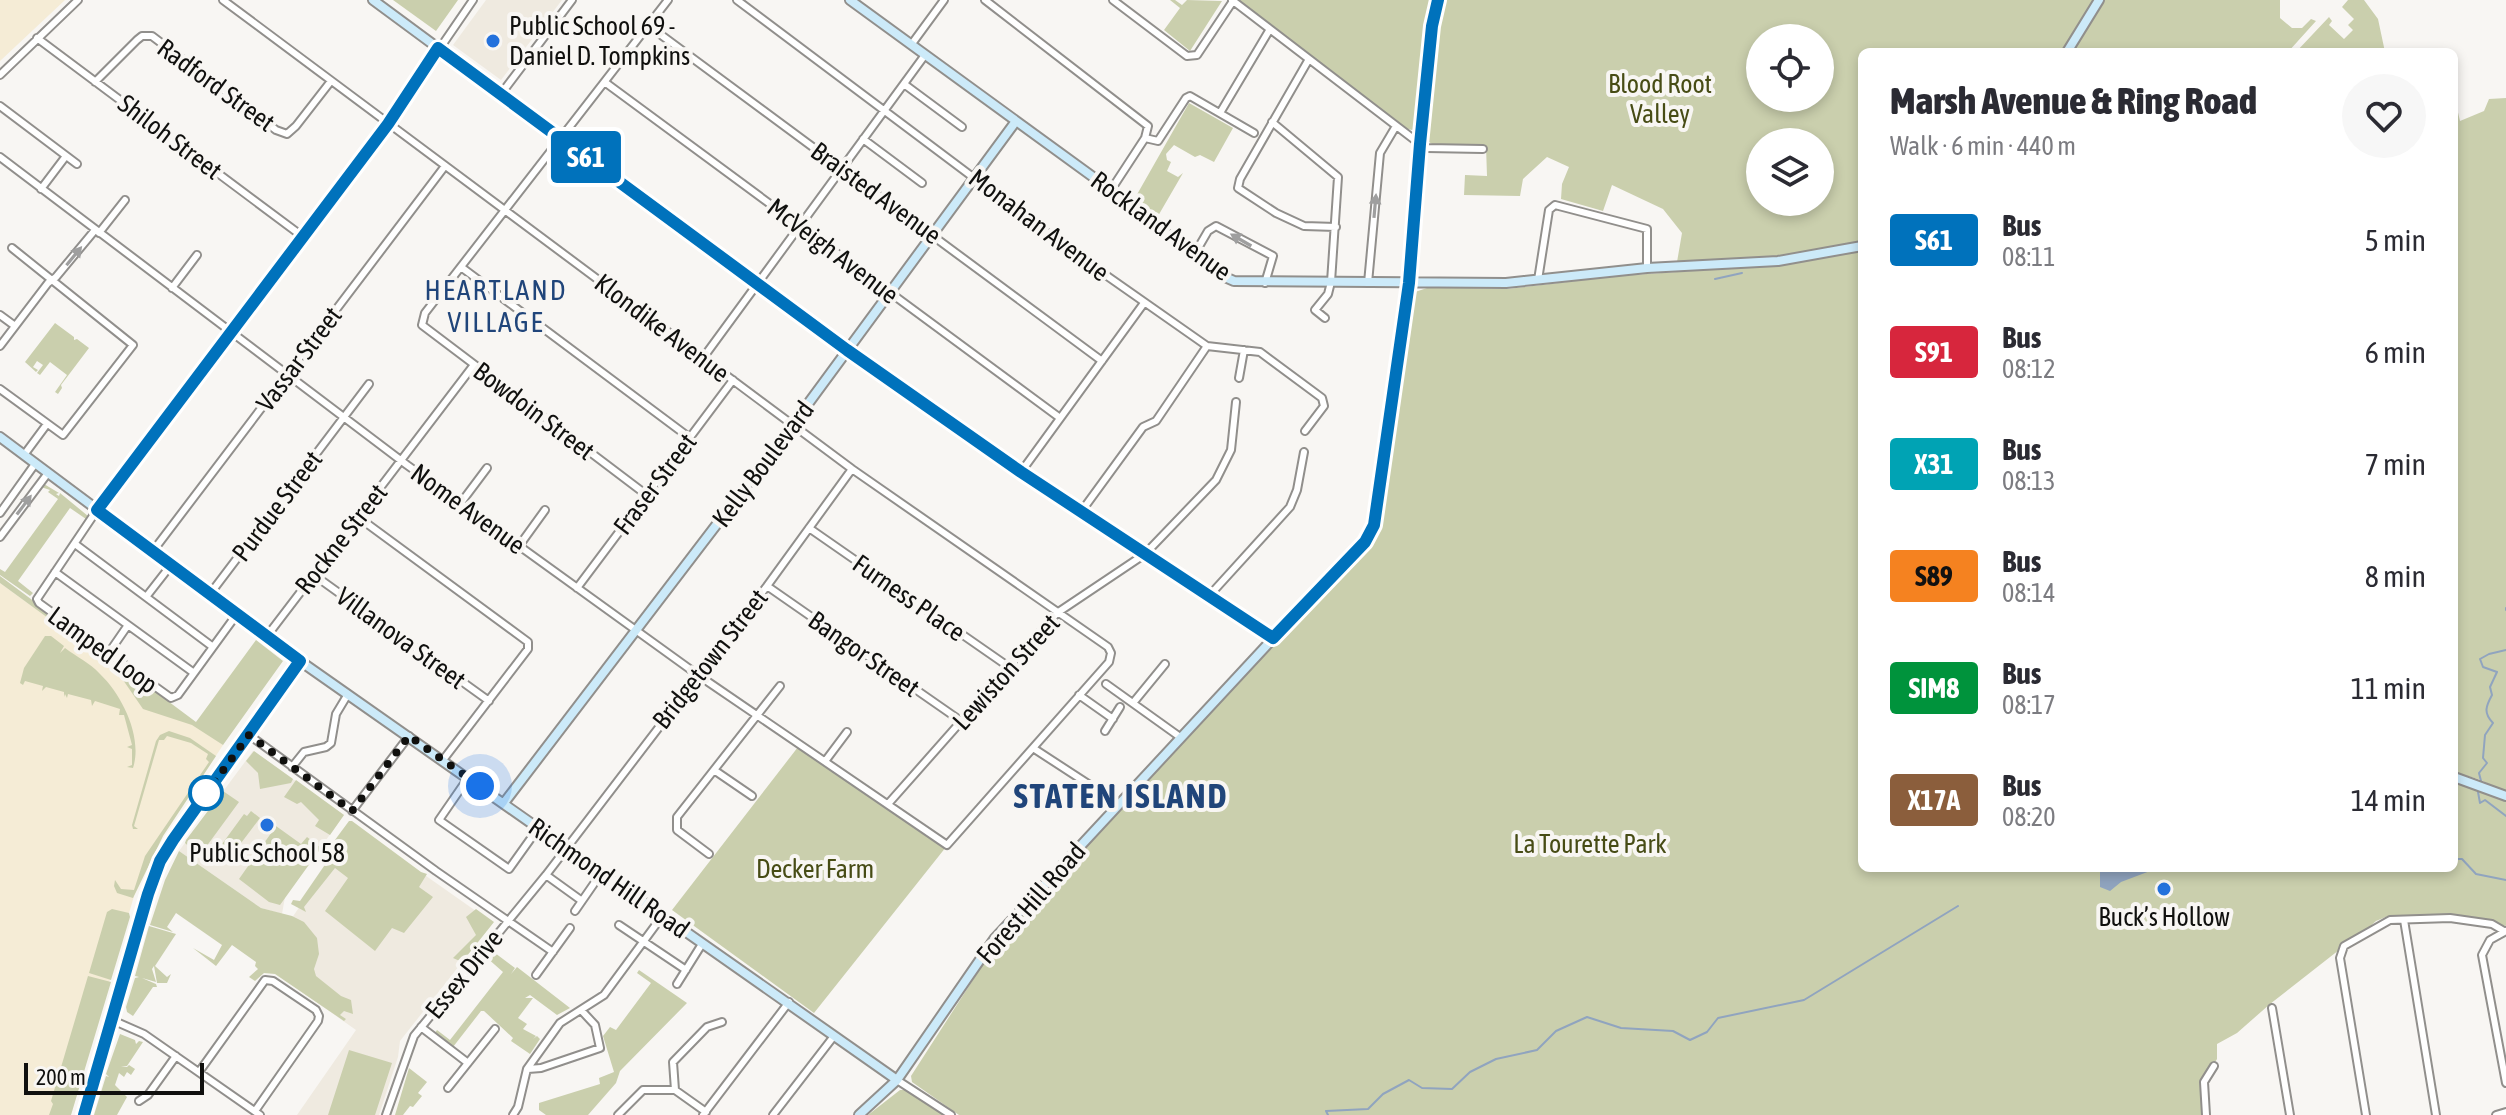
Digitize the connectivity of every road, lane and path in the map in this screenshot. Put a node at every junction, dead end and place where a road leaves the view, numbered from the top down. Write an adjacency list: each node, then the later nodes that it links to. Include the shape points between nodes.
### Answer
1 (78, 0): 17 (street)
2 (223, 0): 24 (street, Klondike Avenue)
3 (373, 0): 19 (street)
4 (473, 0): 19 (street, Lamped Loop)
5 (572, 0): 28 (street)
6 (668, 0): 15 (street)
7 (737, 0): 30 (street, Monahan Avenue)
8 (944, 0): 18 (street)
9 (985, 0): 38 (street, via 1146,124)
10 (1113, 0): 11 (street, via 1192,57)
11 (1232, 0): 16 (street)
12 (1439, 0): 41 (street, Forest Hill Road)
13 (2099, 0): 20 (street)
14 (854, 1): 18 (street, Rockland Avenue)
15 (649, 26): 26 (street); 47 (street, Braisted Avenue)
16 (1270, 29): 22 (street); 31 (street)
17 (37, 38): 23 (street); 25 (street, Shiloh Street)
18 (911, 45): 21 (street, Rockland Avenue)
19 (438, 48): 28 (street); 34 (street, Lamped Loop)
20 (2069, 48)
21 (925, 55): 27 (street); 32 (street, Rockland Avenue)
22 (1309, 59): 33 (street); 35 (street)
23 (0, 75)
24 (331, 81): 25 (street, Radford Street, via 287,134 152,36 142,36); 34 (street, Klondike Avenue)
25 (95, 82): 58 (street, Shiloh Street)
26 (606, 83): 39 (street); 54 (street, McVeigh Avenue)
27 (904, 84): 30 (street); 36 (street)
28 (501, 94): 39 (street)
29 (0, 106): 43 (street)
30 (885, 111): 40 (street); 48 (street, Monahan Avenue)
31 (1220, 113): 37 (street); 38 (street, via 1188,97 1158,141)
32 (1016, 121): 48 (street, Kelly Boulevard); 51 (street, Rockland Avenue)
33 (1272, 122): 55 (street, via 1336,174); 55 (street, via 1240,179 1240,191 1304,226)
34 (388, 124): 46 (street, Klondike Avenue); 58 (street, Lamped Loop)
35 (1396, 126): 41 (street); 69 (street, one-way to 35, via 1380,153)
36 (962, 127)
37 (1254, 133)
38 (1145, 138): 51 (street)
39 (562, 139): 53 (street); 71 (street)
40 (863, 139): 47 (street); 49 (street)
41 (1420, 144): 42 (street); 70 (street, Forest Hill Road)
42 (1483, 149)
43 (66, 156): 45 (street); 50 (street)
44 (0, 157): 50 (street, Nome Avenue)
45 (77, 164)
46 (445, 166): 53 (street, Klondike Avenue); 86 (street, Vassar Street)
47 (842, 168): 54 (street); 57 (street, Braisted Avenue)
48 (975, 177): 57 (street, Kelly Boulevard); 74 (street, Monahan Avenue)
49 (922, 183)
50 (41, 189): 56 (street, Nome Avenue)
51 (1111, 190): 62 (street, Rockland Avenue)
52 (125, 200): 56 (street)
53 (505, 211): 63 (street); 83 (street, Klondike Avenue)
54 (800, 226): 71 (street); 73 (street, McVeigh Avenue)
55 (1336, 227): 67 (street)
56 (97, 231): 66 (street, one-way to 56); 72 (street, Nome Avenue)
57 (932, 235): 73 (street, Kelly Boulevard); 84 (street, Braisted Avenue)
58 (302, 236): 78 (street, Lamped Loop)
59 (1858, 247): 64 (street, Rockland Avenue, via 1778,261)
60 (12, 248): 66 (street)
61 (197, 255): 72 (street)
62 (1194, 255): 68 (street, Rockland Avenue, via 1229,280); 68 (street, one-way to 62, via 1273,256 1219,227 1208,231)
63 (461, 267): 85 (street, Bowdoin Street, via 425,313 422,325); 98 (street)
64 (1647, 268): 65 (street, Rockland Avenue); 65 (street, via 1647,229 1555,205 1549,210)
65 (1538, 280): 70 (street, Rockland Avenue)
66 (52, 281): 77 (street); 94 (street, via 133,345 63,435)
67 (1331, 282): 68 (street, Rockland Avenue); 69 (street, Rockland Avenue); 76 (street, via 1315,310)
68 (1265, 283)
69 (1368, 283): 70 (street, Rockland Avenue)
70 (1409, 283): 133 (street, Forest Hill Road, via 1372,530)
71 (758, 284): 81 (street); 83 (street)
72 (172, 288): 78 (street, Nome Avenue)
73 (889, 293): 81 (street, Kelly Boulevard); 92 (street, McVeigh Avenue)
74 (1144, 303): 80 (street, Monahan Avenue); 84 (street)
75 (0, 315): 77 (street)
76 (1325, 318)
77 (15, 326): 79 (street)
78 (229, 332): 86 (street, Nome Avenue); 109 (street, Lamped Loop)
79 (0, 346)
80 (1207, 346): 82 (street, Monahan Avenue); 111 (street, via 1156,421 1143,427)
81 (847, 350): 95 (street, Kelly Boulevard); 105 (street)
82 (1244, 350): 87 (street); 96 (street, Monahan Avenue, via 1260,352 1322,398 1324,406)
83 (703, 358): 88 (street, Klondike Avenue)
84 (1102, 361): 92 (street)
85 (473, 366): 101 (street, Rockne Street); 107 (street, Bowdoin Street)
86 (286, 375): 93 (street, Nome Avenue); 118 (street, Vassar Street)
87 (1239, 378)
88 (733, 380): 95 (street, Klondike Avenue); 98 (street, Fraser Street)
89 (369, 384): 93 (street, Purdue Street)
90 (0, 389): 94 (street)
91 (1236, 402): 119 (street, Lewiston Street, via 1233,440 1221,472)
92 (1060, 418): 105 (street)
93 (343, 419): 101 (street, Nome Avenue); 125 (street, Purdue Street)
94 (47, 424): 100 (street)
95 (793, 425): 104 (street, Klondike Avenue); 131 (street, Kelly Boulevard)
96 (1305, 431)
97 (0, 437): 100 (street, Richmond Hill Road)
98 (690, 438): 107 (street, Fraser Street)
99 (1304, 452): 126 (street, via 1290,507)
100 (24, 455): 102 (street, Richmond Hill Road)
101 (401, 461): 108 (street, Nome Avenue); 113 (street, Rockne Street)
102 (35, 464): 106 (street, Richmond Hill Road); 112 (street)
103 (487, 468): 108 (street)
104 (852, 469): 114 (street, Bridgetown Street); 128 (street, Klondike Avenue)
105 (1021, 472): 111 (street)
106 (48, 473): 109 (street, Richmond Hill Road); 115 (street, one-way to 106)
107 (648, 496): 124 (street, Fraser Street)
108 (460, 504): 117 (street, Nome Avenue)
109 (97, 510): 116 (street, Lamped Loop); 118 (street, Richmond Hill Road)
110 (545, 510): 117 (street)
111 (1081, 512): 119 (street)
112 (0, 513)
113 (358, 517): 122 (street, Rockne Street); 145 (street, via 527,640)
114 (809, 528): 123 (street, Bridgetown Street); 138 (street, Furness Place)
115 (0, 537)
116 (75, 544): 121 (street, Lamped Loop); 127 (street)
117 (519, 546): 124 (street, Nome Avenue)
118 (153, 551): 120 (street, Richmond Hill Road)
119 (1145, 554): 126 (street); 128 (street, Lewiston Street)
120 (171, 565): 125 (street, Richmond Hill Road); 127 (street)
121 (55, 572): 130 (street); 135 (street, Lamped Loop, via 39,603)
122 (314, 575): 132 (street, Rockne Street); 145 (street, Villanova Street)
123 (767, 586): 140 (street, Bridgetown Street); 150 (street, Bangor Street)
124 (577, 588): 131 (street, Nome Avenue)
125 (210, 594): 129 (street, Richmond Hill Road)
126 (1209, 596): 133 (street)
127 (146, 597): 134 (street)
128 (1057, 613): 138 (street, Lewiston Street); 144 (street, Klondike Avenue, via 1111,653)
129 (237, 614): 132 (street, Richmond Hill Road); 134 (street, Lamped Loop)
130 (128, 625): 135 (street); 139 (street)
131 (637, 632): 140 (street, Nome Avenue); 165 (street, Kelly Boulevard)
132 (267, 636): 136 (street, Richmond Hill Road)
133 (1273, 638): 155 (street, Forest Hill Road)
134 (213, 647): 139 (street, Lamped Loop)
135 (108, 654): 139 (street, Lamped Loop, via 169,698 178,695)
136 (300, 661): 143 (street, Richmond Hill Road); 153 (street)
137 (1165, 664): 146 (street)
138 (1009, 667): 150 (street, Lewiston Street)
139 (194, 673)
140 (698, 675): 148 (street, Nome Avenue); 170 (street, Bridgetown Street)
141 (1106, 684): 146 (street)
142 (780, 686): 148 (street)
143 (348, 694): 154 (street, Richmond Hill Road); 159 (street, via 336,711 329,746 304,752)
144 (1079, 695): 149 (street); 156 (street)
145 (489, 701): 157 (street)
146 (1133, 703): 155 (street)
147 (1120, 707): 149 (street)
148 (758, 714): 158 (street, Nome Avenue); 160 (street)
149 (1113, 719): 151 (street)
150 (961, 721): 166 (street, Lewiston Street)
151 (1105, 731)
152 (847, 732): 158 (street)
153 (249, 735): 159 (street); 191 (street, via 160,861)
154 (409, 736): 157 (street, Richmond Hill Road); 168 (street)
155 (1180, 737): 167 (street, Forest Hill Road)
156 (1033, 748): 166 (street, Nome Avenue, via 947,845); 167 (street)
157 (443, 760): 161 (street, Richmond Hill Road)
158 (826, 760): 166 (street, Nome Avenue)
159 (292, 767): 168 (street)
160 (714, 770): 163 (street); 171 (street, via 675,826)
161 (468, 778): 165 (street, Richmond Hill Road); 169 (street, via 439,820 509,869)
162 (2458, 779): 164 (street)
163 (752, 796)
164 (2506, 796)
165 (504, 803): 169 (street, Richmond Hill Road)
166 (888, 804)
167 (1119, 804): 203 (street, Forest Hill Road, via 995,938)
168 (352, 811): 177 (street)
169 (539, 827): 170 (street, Richmond Hill Road)
170 (566, 846): 172 (street, Richmond Hill Road); 173 (street, Essex Drive)
171 (709, 854)
172 (602, 872): 174 (street); 176 (street, Richmond Hill Road)
173 (546, 875): 174 (street); 177 (street, Essex Drive)
174 (582, 901): 175 (street)
175 (575, 911)
176 (663, 915): 182 (street); 183 (street, Richmond Hill Road)
177 (507, 920): 184 (street); 193 (street, Essex Drive)
178 (2404, 920): 181 (street, via 2467,920); 220 (street, via 2383,922 2348,943 2340,958); 221 (street)
179 (619, 925): 182 (street)
180 (570, 928): 184 (street)
181 (2505, 931): 204 (street, via 2490,940 2482,955)
182 (643, 943): 185 (street); 190 (street, via 604,995)
183 (702, 944): 185 (street); 188 (street, Richmond Hill Road)
184 (553, 952): 186 (street)
185 (686, 970): 187 (street)
186 (536, 975)
187 (677, 984)
188 (789, 1002): 195 (street, Richmond Hill Road); 210 (street)
189 (2272, 1008): 219 (street)
190 (581, 1010): 196 (street, via 563,1019); 199 (street, via 595,1025 601,1047)
191 (112, 1020): 197 (street); 211 (street)
192 (722, 1022): 206 (street, via 707,1027 675,1058)
193 (421, 1027): 198 (street); 212 (street, Essex Drive, via 410,1042)
194 (495, 1029): 198 (street)
195 (834, 1036): 203 (street, Richmond Hill Road); 215 (street)
196 (539, 1053): 199 (street); 201 (street)
197 (176, 1056): 202 (street); 207 (street)
198 (468, 1063): 205 (street)
199 (554, 1063): 201 (street)
200 (2214, 1066): 218 (street, via 2204,1082)
201 (527, 1069): 213 (street)
202 (199, 1072): 209 (street); 209 (street, via 265,980 316,1010 318,1021)
203 (897, 1080): 216 (street, Forest Hill Road); 217 (street, Richmond Hill Road)
204 (2506, 1083)
205 (448, 1088)
206 (675, 1090): 210 (street); 214 (street, via 643,1090)
207 (139, 1101)
208 (2506, 1112): 222 (street)
209 (258, 1113)
210 (704, 1113)
211 (84, 1115)
212 (386, 1115)
213 (513, 1115)
214 (618, 1115)
215 (773, 1115)
216 (859, 1115)
217 (951, 1115)
218 (2206, 1115)
219 (2290, 1115)
220 (2366, 1115)
221 (2436, 1115)
222 (2496, 1115)

